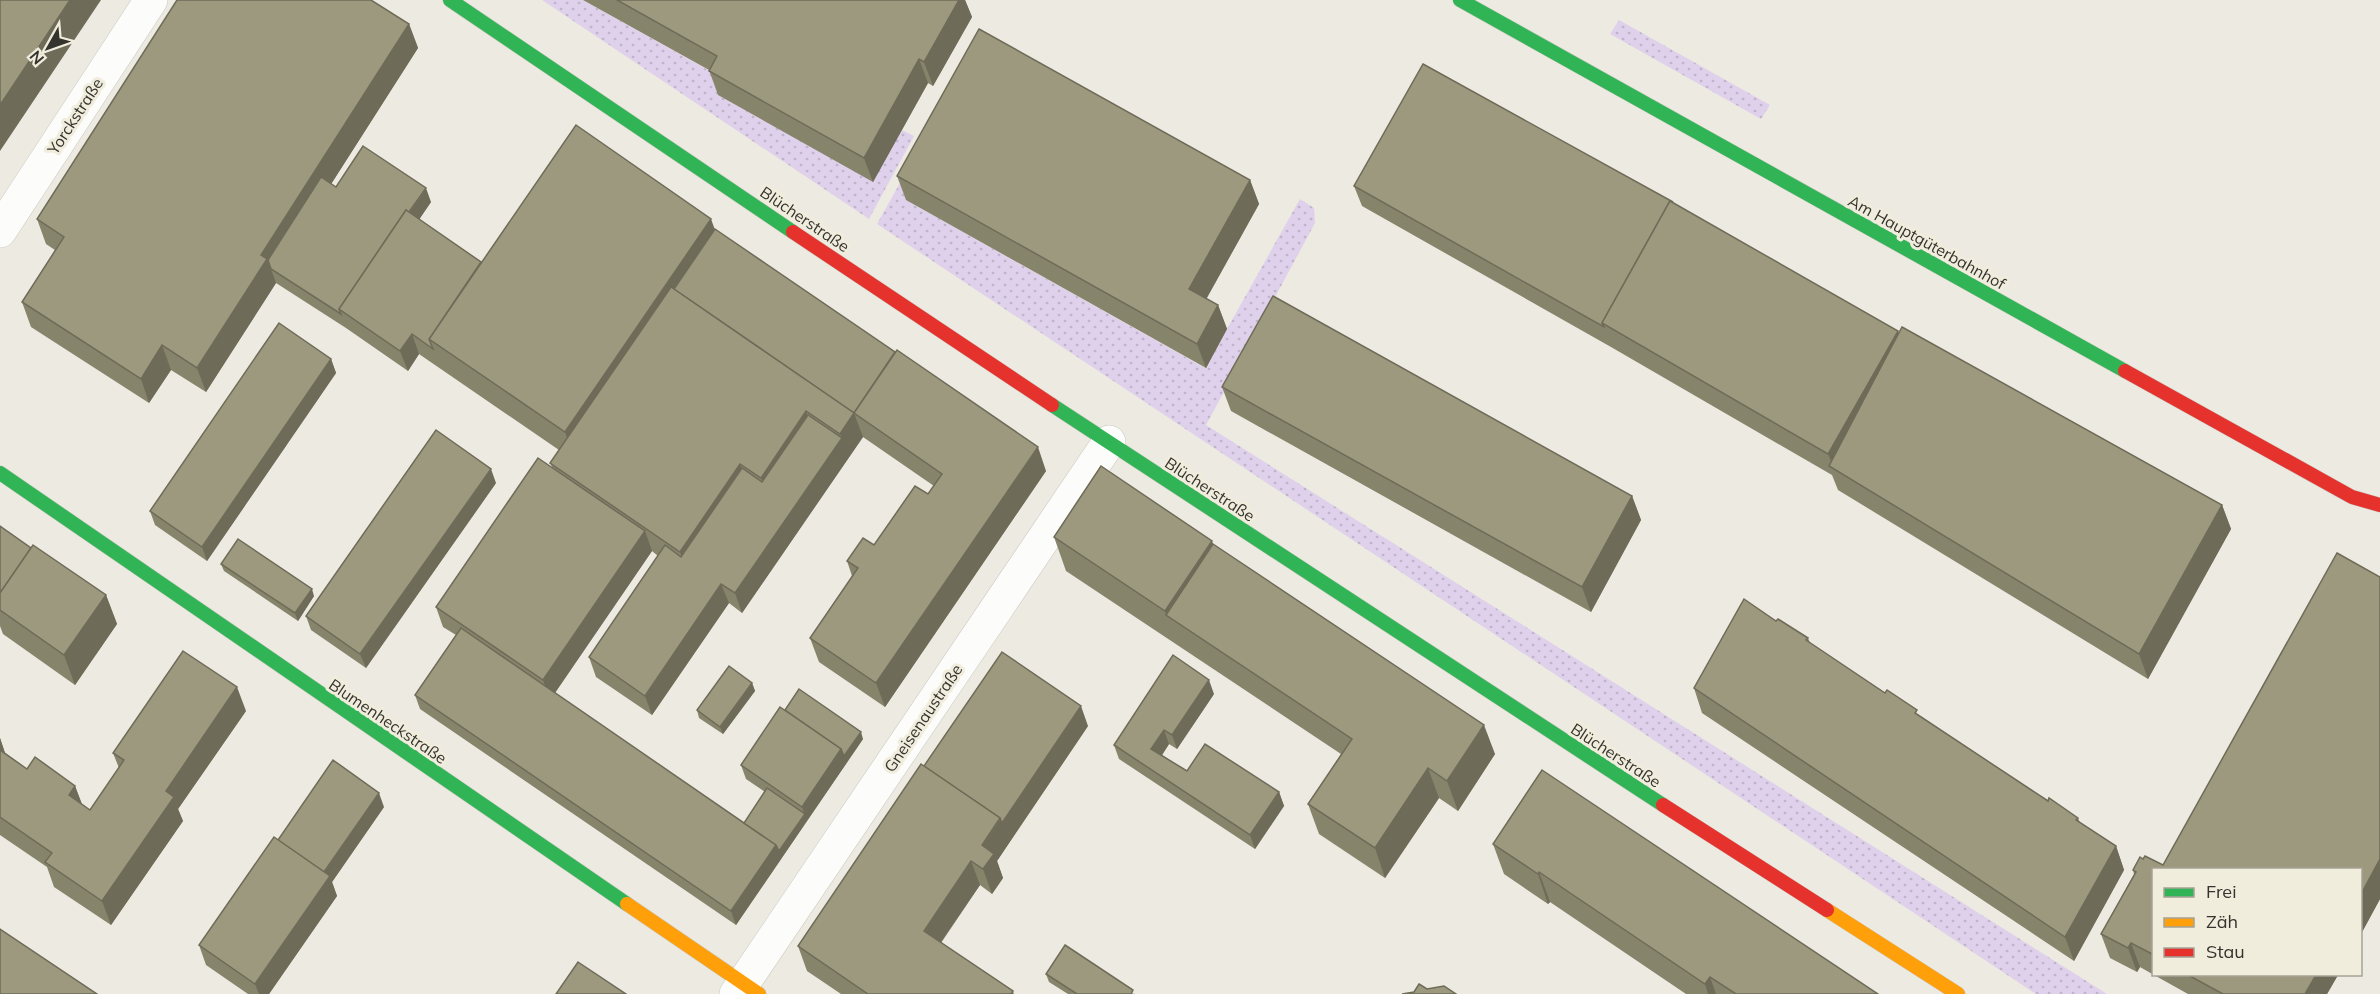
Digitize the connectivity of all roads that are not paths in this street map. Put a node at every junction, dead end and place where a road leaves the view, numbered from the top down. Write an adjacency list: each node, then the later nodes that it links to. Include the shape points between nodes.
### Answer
1 (151, 0): 4 (street, Yorckstraße)
2 (450, 0): 5 (street, Blücherstraße)
3 (1460, 0): 7 (street, Am Hauptgüterbahnhof, via 2352,497)
4 (0, 231)
5 (1109, 442): 8 (street, Gneisenaustraße); 9 (street, Blücherstraße)
6 (0, 473): 8 (street, Blumenheckstraße)
7 (2380, 505)
8 (746, 991)
9 (1958, 994)

